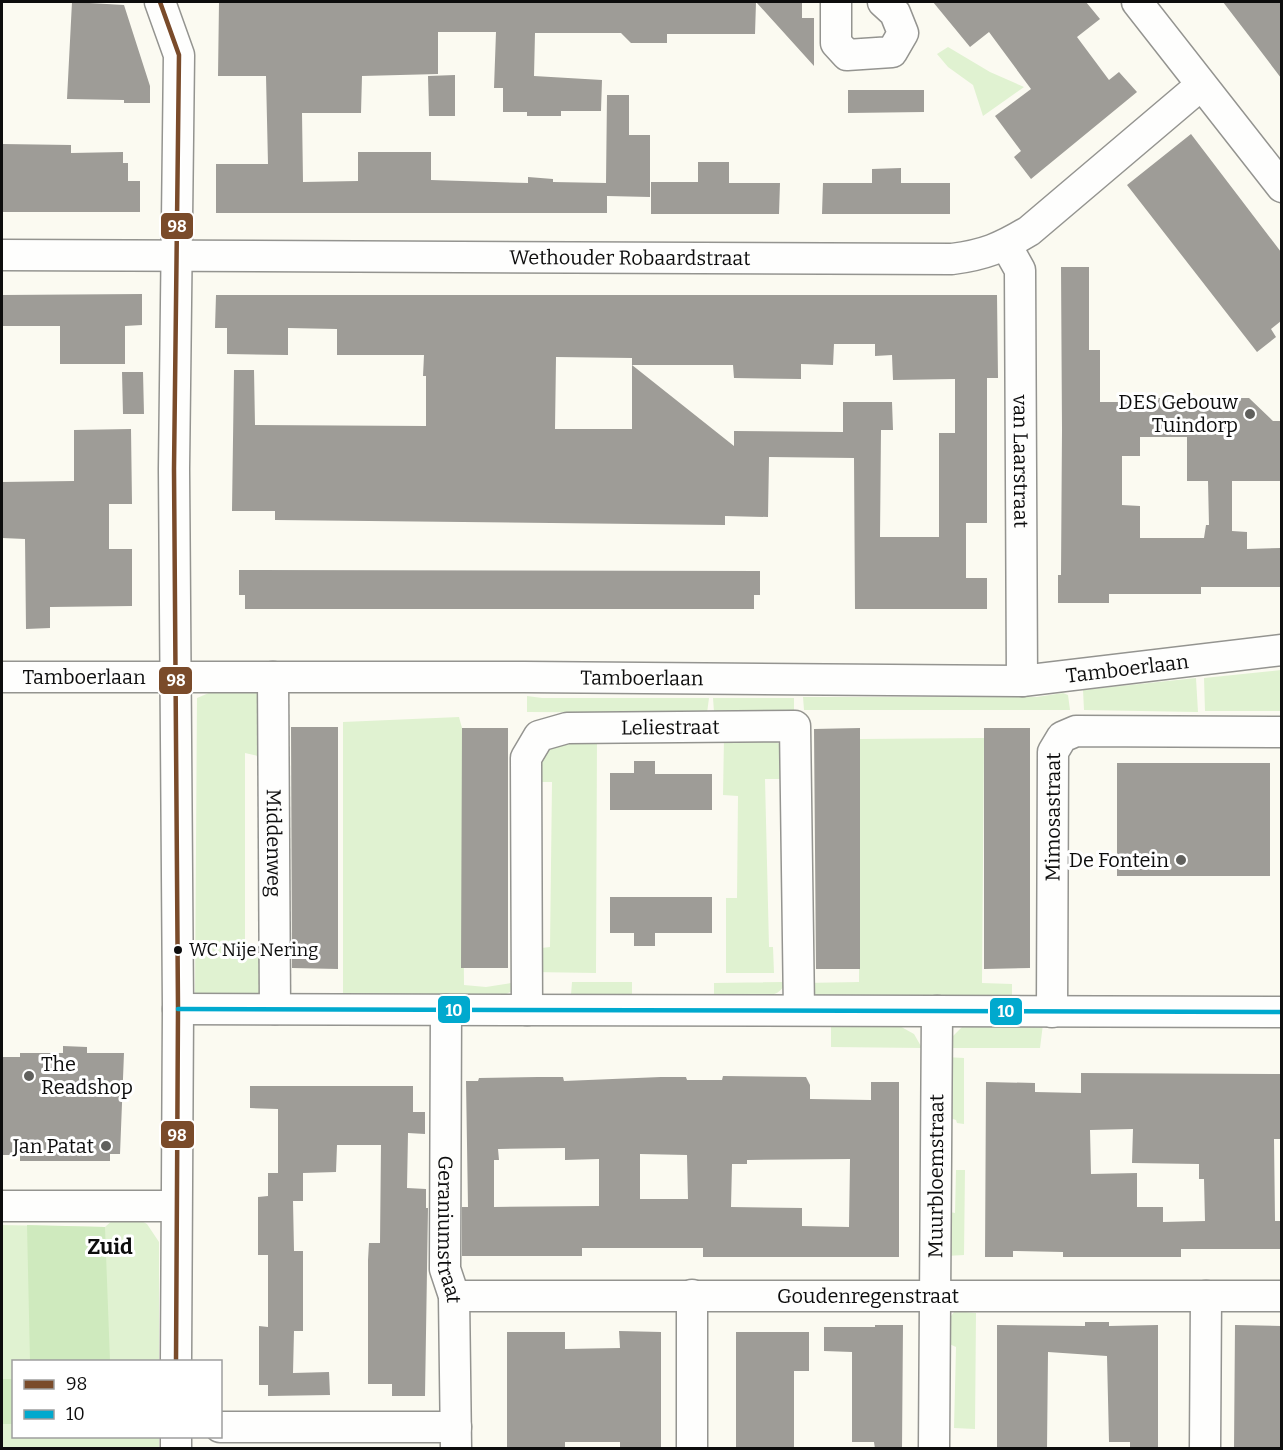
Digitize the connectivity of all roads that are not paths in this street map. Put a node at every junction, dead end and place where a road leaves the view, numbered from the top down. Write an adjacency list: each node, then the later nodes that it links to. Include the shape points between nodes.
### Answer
1 (160, 2): 9 (street, via 178,55)
2 (836, 2): 3 (street, via 836,44 847,55 892,52 903,33 895,13)
3 (883, 2)
4 (1137, 2): 5 (street)
5 (1200, 86): 6 (street); 7 (street, Wethouder Robaardstraat, via 1029,231)
6 (1281, 188)
7 (1006, 245): 9 (street, Wethouder Robaardstraat, via 981,256 952,259); 14 (street, van Laarstraat, via 1020,270)
8 (2, 255): 9 (street, Wethouder Robaardstraat)
9 (176, 255): 13 (street)
10 (1281, 650): 14 (street, Tamboerlaan)
11 (2, 677): 13 (street, Tamboerlaan)
12 (273, 677): 13 (street, Tamboerlaan); 14 (street, Tamboerlaan); 17 (street, Middenweg)
13 (176, 678): 16 (street)
14 (1022, 681)
15 (1281, 732): 22 (street, Mimosastraat, via 1076,731 1062,737 1053,752)
16 (178, 1009): 17 (street); 25 (street)
17 (275, 1009): 18 (street)
18 (446, 1010): 19 (street); 28 (street, Geraniumstraat, via 445,1269)
19 (527, 1010): 20 (street); 20 (street, Leliestraat, via 526,758 539,736 567,728 795,726)
20 (799, 1011): 21 (street)
21 (937, 1011): 22 (street); 27 (street, Muurbloemstraat)
22 (1052, 1012): 23 (street)
23 (1281, 1012)
24 (2, 1206): 25 (street)
25 (176, 1206): 31 (street)
26 (692, 1295): 27 (street, Goudenregenstraat); 28 (street, Goudenregenstraat); 34 (street)
27 (935, 1295): 29 (street, Goudenregenstraat); 35 (street, Muurbloemstraat)
28 (454, 1296): 33 (street, Geraniumstraat)
29 (1206, 1296): 30 (street, Goudenregenstraat); 36 (street)
30 (1281, 1296)
31 (176, 1360)
32 (222, 1427): 33 (street)
33 (456, 1438)
34 (692, 1449)
35 (934, 1449)
36 (1205, 1449)

